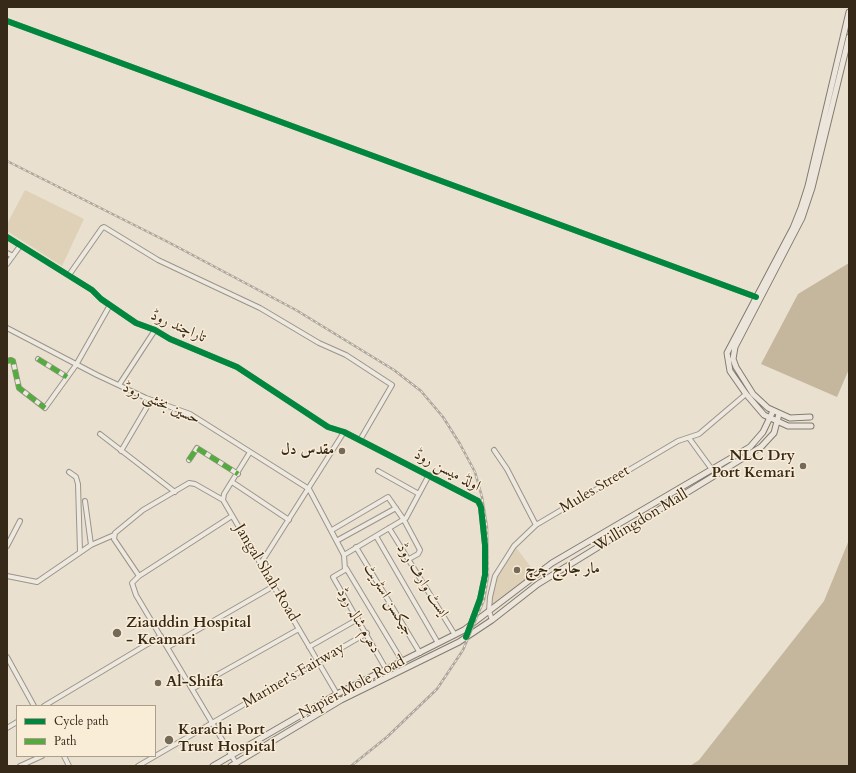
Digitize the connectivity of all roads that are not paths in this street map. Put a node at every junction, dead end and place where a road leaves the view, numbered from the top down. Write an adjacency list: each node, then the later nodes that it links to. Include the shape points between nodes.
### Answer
1 (849, 12): 10 (main road, via 801,208)
2 (7, 21): 10 (street)
3 (849, 37): 21 (main road, via 812,188 802,218 735,347 733,359 736,367 753,394)
4 (7, 237): 5 (street, تاراچند روڈ)
5 (20, 246): 7 (street); 9 (street, تاراچند روڈ)
6 (7, 253): 7 (street)
7 (13, 256): 8 (street)
8 (7, 264)
9 (69, 275): 11 (street, تاراچند روڈ); 30 (street, via 104,227 158,260 260,308 319,343 346,355 392,384)
10 (756, 297): 19 (main road, via 727,353 730,370)
11 (110, 305): 13 (street, تاراچند روڈ, via 136,323); 16 (street)
12 (7, 328): 16 (street, حسین بخشی روڈ)
13 (155, 330): 18 (street); 27 (street, تاراچند روڈ, via 170,340 237,367 328,427)
14 (38, 359): 17 (street)
15 (7, 362): 17 (street, via 13,361 19,388 43,408)
16 (76, 365): 17 (street); 18 (street, حسین بخشی روڈ)
17 (67, 377)
18 (119, 385): 20 (street, حسین بخشی روڈ)
19 (746, 394): 24 (main road); 29 (street, Mules Street, via 699,434)
20 (151, 400): 32 (street); 33 (street, حسین بخشی روڈ, via 190,414)
21 (773, 411): 22 (main road); 24 (main road, Willingdon Mall)
22 (779, 414): 23 (main road, via 790,418); 25 (main road, Willingdon Mall)
23 (810, 417)
24 (769, 418): 25 (main road); 35 (main road, Willingdon Mall, via 755,442)
25 (776, 422): 26 (main road, via 788,426); 39 (main road, Willingdon Mall, via 774,433 765,444)
26 (811, 426)
27 (344, 432): 30 (street, اولڈ میسن روڈ); 42 (street)
28 (100, 434): 32 (street)
29 (689, 438): 35 (street); 52 (street, Mules Street, via 678,441)
30 (360, 440): 40 (street, اولڈ میسن روڈ)
31 (494, 450): 52 (street, via 507,469)
32 (121, 451): 43 (street)
33 (250, 452): 38 (street); 42 (street, حسین بخشی روڈ)
34 (190, 460): 38 (street, via 197,448)
35 (711, 468): 39 (street); 69 (main road, Willingdon Mall, via 552,563)
36 (378, 471): 44 (street)
37 (69, 472): 61 (street, via 76,477 78,484)
38 (238, 474): 41 (street)
39 (716, 475): 71 (main road, Willingdon Mall, via 538,584)
40 (429, 476): 44 (street); 72 (street, اولڈ میسن روڈ, via 475,499 481,507 485,545 484,575 480,599)
41 (232, 482): 45 (street); 49 (street)
42 (309, 489): 49 (street); 54 (street, دھرم شالہ روڈ)
43 (175, 492): 45 (street, via 188,482); 55 (street, via 143,510)
44 (419, 494): 50 (street)
45 (223, 500): 48 (street, Jangal Shah Road)
46 (84, 501): 58 (street)
47 (396, 508): 50 (street); 54 (street, via 390,498 386,497); 57 (street)
48 (232, 516): 64 (street, Jangal Shah Road); 67 (street)
49 (289, 520): 64 (street)
50 (404, 520): 53 (street); 63 (street, via 420,550)
51 (20, 521): 59 (street)
52 (536, 525): 69 (street, Mules Street, via 514,546 495,576)
53 (389, 528): 56 (street); 63 (street, ایسٹ وارف روڈ)
54 (332, 530): 57 (street, دھرم شالہ روڈ)
55 (114, 535): 58 (street); 67 (street, via 114,540)
56 (376, 536): 60 (street); 78 (street)
57 (338, 540): 62 (street, دھرم شالہ روڈ)
58 (91, 545): 61 (street)
59 (7, 546)
60 (356, 547): 62 (street); 81 (street, جیکسن اسٹریٹ)
61 (80, 552): 66 (street, via 35,582)
62 (344, 555): 65 (street, دھرم شالہ روڈ)
63 (409, 559): 75 (street, ایسٹ وارف روڈ)
64 (261, 563): 68 (street, Jangal Shah Road)
65 (346, 568): 70 (street, دھرم شالہ روڈ, via 333,577); 83 (street)
66 (7, 576)
67 (139, 576): 76 (street, via 132,585)
68 (274, 586): 73 (street, Jangal Shah Road); 79 (street)
69 (490, 611): 71 (street, Mules Street); 72 (main road, Napier Mole Road)
70 (358, 619): 74 (street, دھرم شالہ روڈ); 80 (street)
71 (492, 620): 77 (main road, Napier Mole Road)
72 (471, 624): 75 (main road, Napier Mole Road); 77 (street, اولڈ میسن روڈ)
73 (299, 629): 80 (street, Jangal Shah Road); 86 (street)
74 (367, 633): 84 (street, Mariner's Fairway); 85 (street, دھرم شالہ روڈ)
75 (455, 635): 78 (main road, Napier Mole Road)
76 (161, 636): 79 (street); 89 (street)
77 (466, 637): 100 (main road, Napier Mole Road, via 341,700)
78 (438, 643): 81 (main road, Napier Mole Road)
79 (168, 647): 86 (street)
80 (309, 647): 84 (street, Jangal Shah Road)
81 (420, 653): 83 (main road, Napier Mole Road)
82 (7, 658): 88 (street)
83 (402, 661): 85 (main road, Napier Mole Road)
84 (318, 662): 87 (street, Jangal Shah Road); 91 (street, Mariner's Fairway)
85 (386, 669): 87 (main road, Napier Mole Road)
86 (192, 689): 91 (street)
87 (337, 694): 93 (main road, Napier Mole Road)
88 (33, 705)
89 (46, 705)
90 (16, 723): 92 (street)
91 (212, 723): 93 (street); 94 (street, Mariner's Fairway)
92 (7, 728)
93 (231, 755): 100 (street); 104 (main road, Napier Mole Road)
94 (156, 756)
95 (32, 757): 99 (street)
96 (40, 757): 99 (street)
97 (64, 757): 102 (street)
98 (153, 757): 103 (street, Mariner's Fairway)
99 (34, 760): 101 (street)
100 (233, 765)
101 (20, 766)
102 (69, 766)
103 (138, 766)
104 (213, 766)

